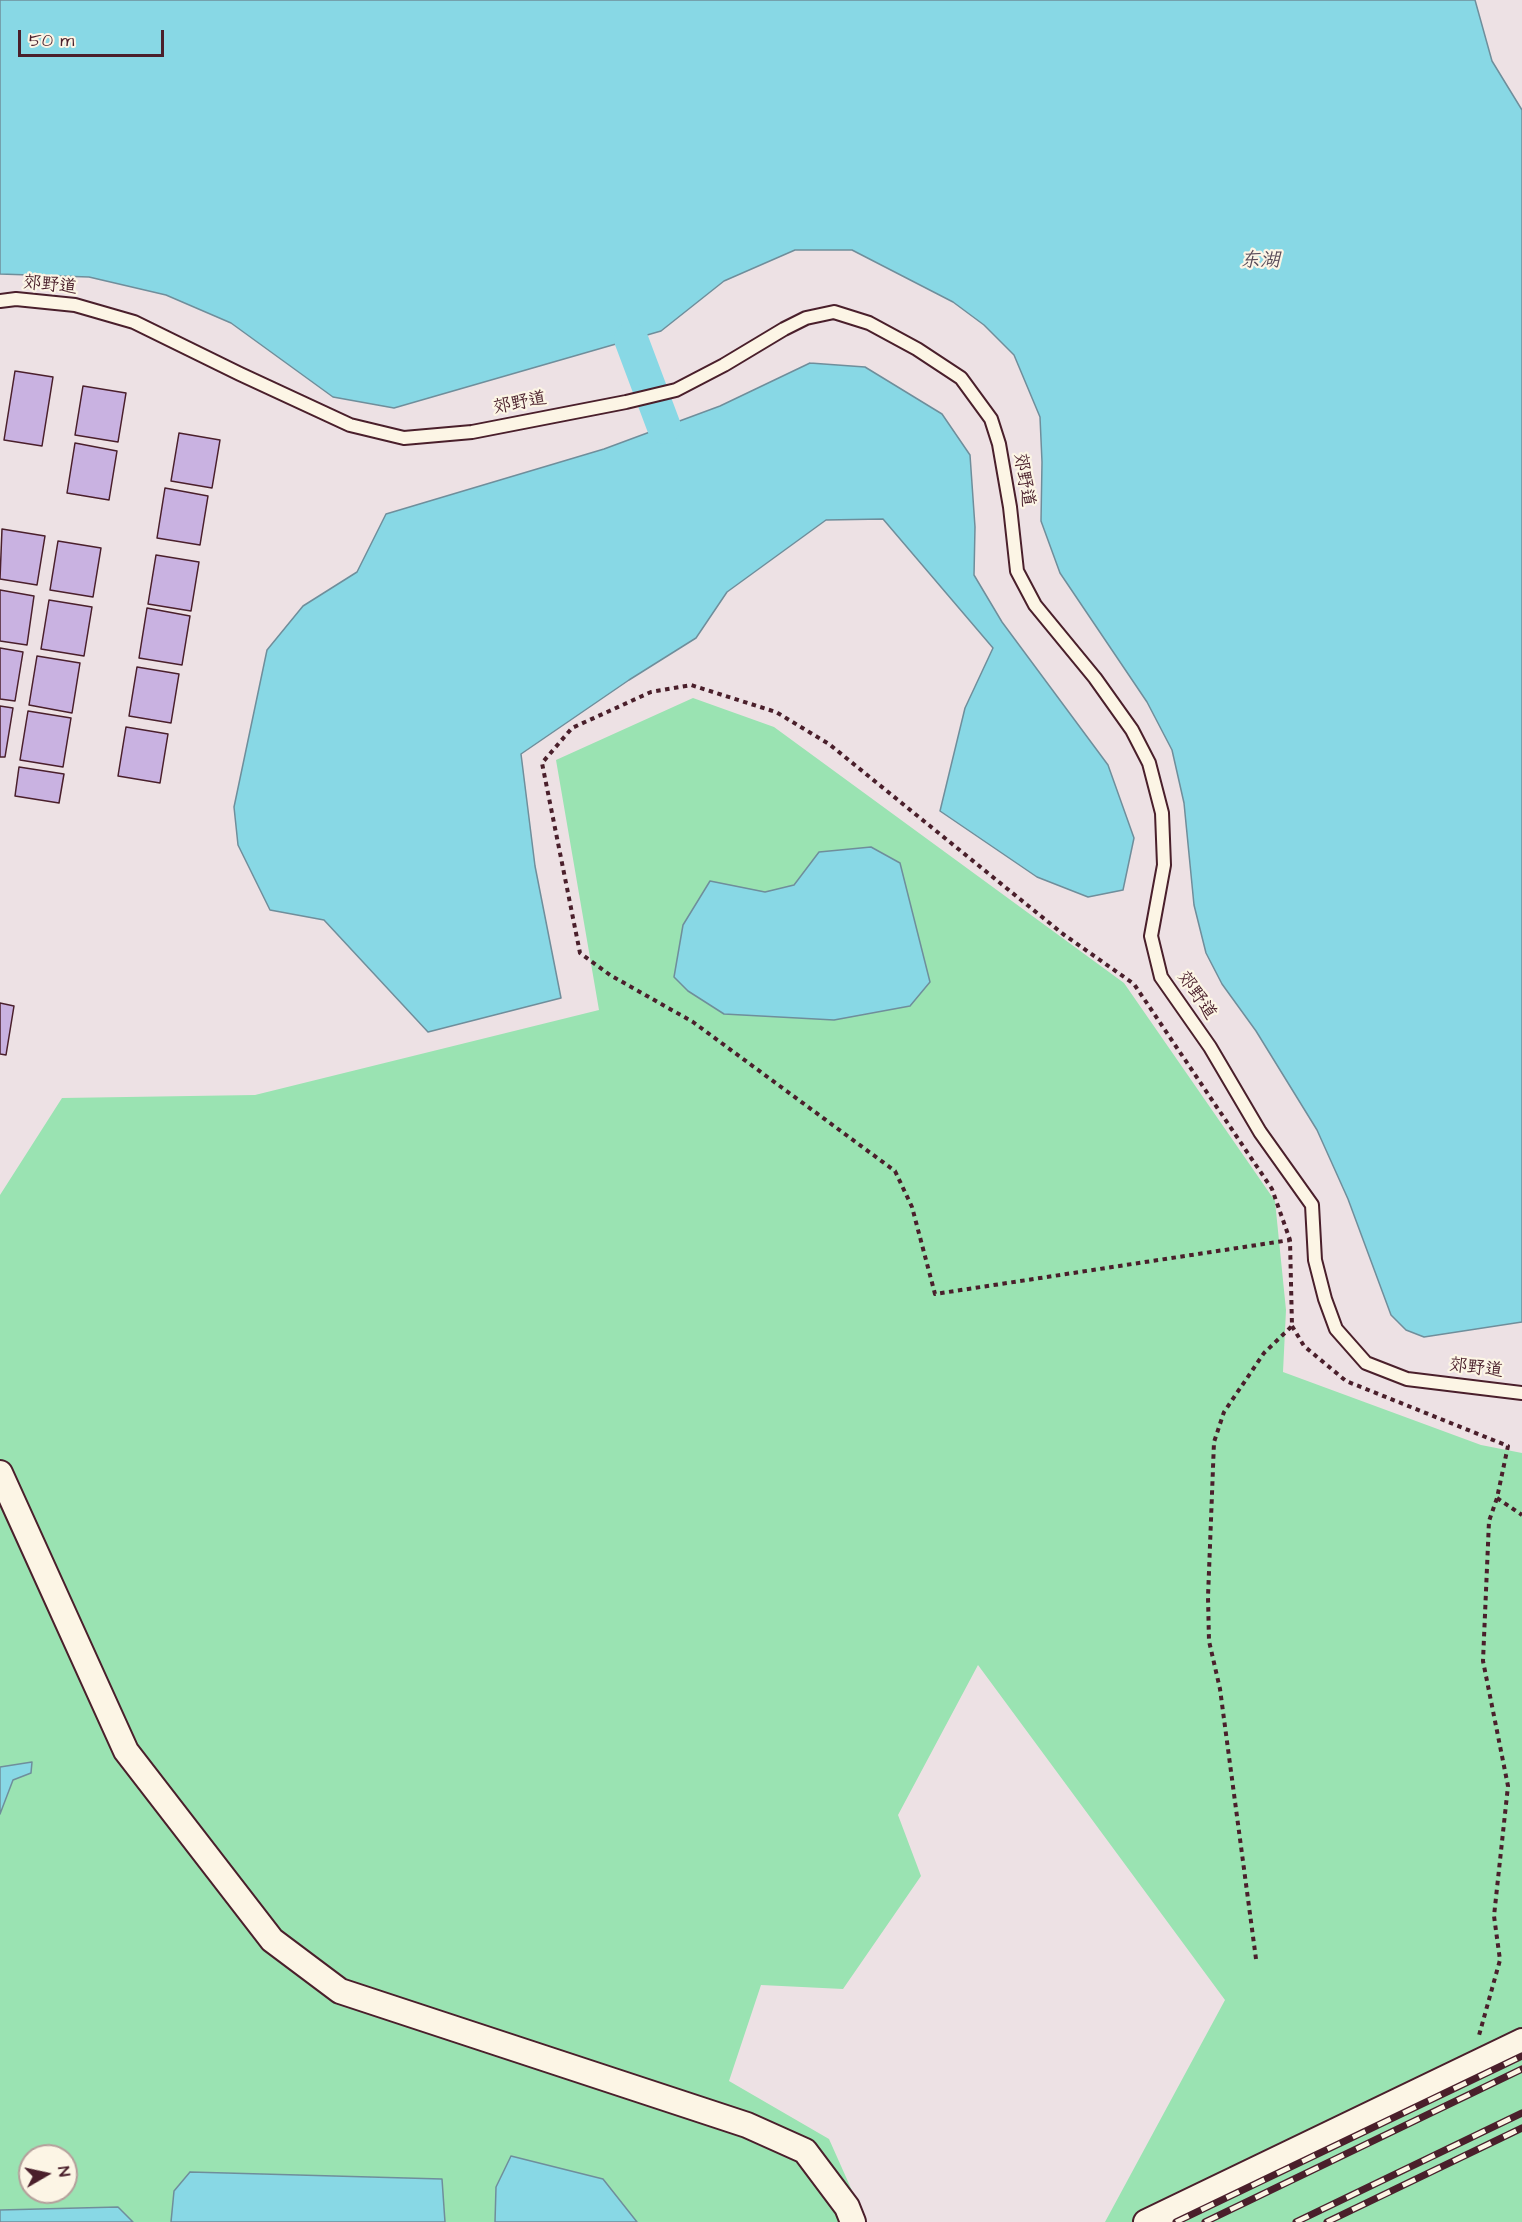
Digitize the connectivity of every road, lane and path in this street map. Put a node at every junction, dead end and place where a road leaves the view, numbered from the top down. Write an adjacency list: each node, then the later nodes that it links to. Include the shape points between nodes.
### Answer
1 (0, 301): 4 (lane, 郊野道, via 75,304 134,322 350,424 405,438 472,432 676,390 783,329 806,318 834,312 869,323 961,378 990,419 999,444 1017,571 1035,605 1132,730 1149,764 1162,813 1164,865 1151,936 1161,976 1210,1047 1260,1132 1312,1205 1315,1260 1336,1329 1366,1363 1407,1379)
2 (1290, 1240): 2 (path, via 1272,1189 1134,984 1063,934 829,744 776,712 691,685 651,692 572,728 542,762 580,953 609,975 693,1022 895,1171 912,1207 935,1294); 3 (path)
3 (1292, 1326): 6 (path, via 1305,1346 1346,1381 1508,1446); 8 (path, via 1264,1353 1224,1412 1214,1442 1209,1641 1220,1689)
4 (1522, 1393)
5 (0, 1473): 11 (street, via 126,1751 272,1940 340,1991 747,2125 805,2151 848,2207)
6 (1497, 1498): 7 (path); 10 (path, via 1489,1521 1483,1661 1508,1786 1494,1916 1500,1960)
7 (1522, 1515)
8 (1256, 1959)
9 (1522, 2041): 10 (street)
10 (1471, 2064): 12 (street)
11 (853, 2222)
12 (1146, 2222)

